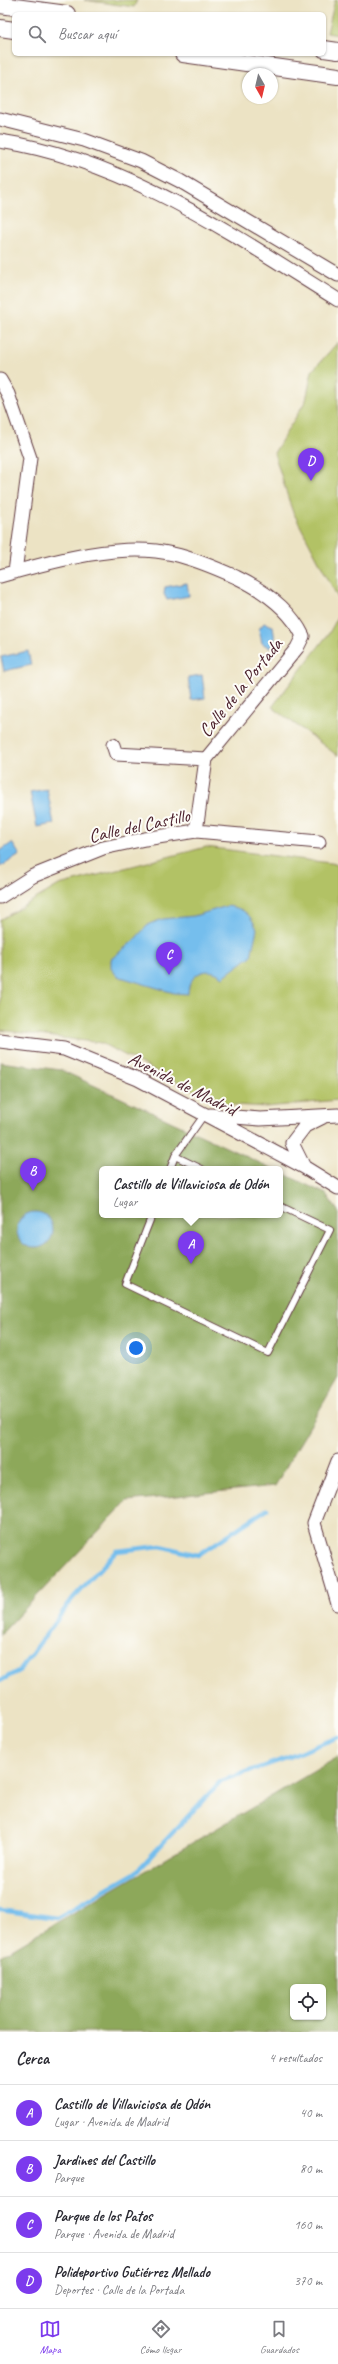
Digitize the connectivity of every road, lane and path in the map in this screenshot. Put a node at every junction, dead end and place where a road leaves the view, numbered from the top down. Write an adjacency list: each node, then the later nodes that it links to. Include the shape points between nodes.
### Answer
1 (0, 5): 2 (street)
2 (52, 12)
3 (0, 28): 4 (street)
4 (12, 30)
5 (326, 49): 6 (street)
6 (338, 51)
7 (197, 56): 8 (street)
8 (338, 76)
9 (0, 119): 11 (street, via 84,140 141,161 180,181)
10 (0, 141): 12 (street, via 76,159 142,185 202,215)
11 (338, 275)
12 (338, 300)
13 (0, 380): 14 (street, via 8,394 30,458)
14 (15, 572): 15 (street, Calle de la Portada); 17 (street, Calle de la Portada, via 106,552 172,553 209,565 246,582 276,602 297,624 303,636 297,648)
15 (0, 576)
16 (113, 745): 17 (street, Calle de la Portada, via 116,754)
17 (206, 759): 18 (street, Calle de la Portada)
18 (196, 831): 19 (street, Calle del Castillo); 20 (street, Calle del Castillo, via 103,848 34,876)
19 (319, 842)
20 (0, 897)
21 (0, 1041): 22 (street, Avenida de Madrid, via 64,1049 138,1079)
22 (204, 1114): 23 (street, via 260,1119); 24 (lane); 27 (street, Avenida de Madrid)
23 (334, 1115): 27 (street, via 305,1126 292,1143)
24 (175, 1156): 25 (lane); 26 (lane)
25 (171, 1166)
26 (196, 1166)
27 (304, 1167): 28 (street, Avenida de Madrid)
28 (338, 1188)
29 (283, 1207): 30 (lane, via 330,1230 268,1353 125,1284)
30 (151, 1218)
31 (338, 1462): 32 (street, via 314,1523)
32 (338, 1604)

